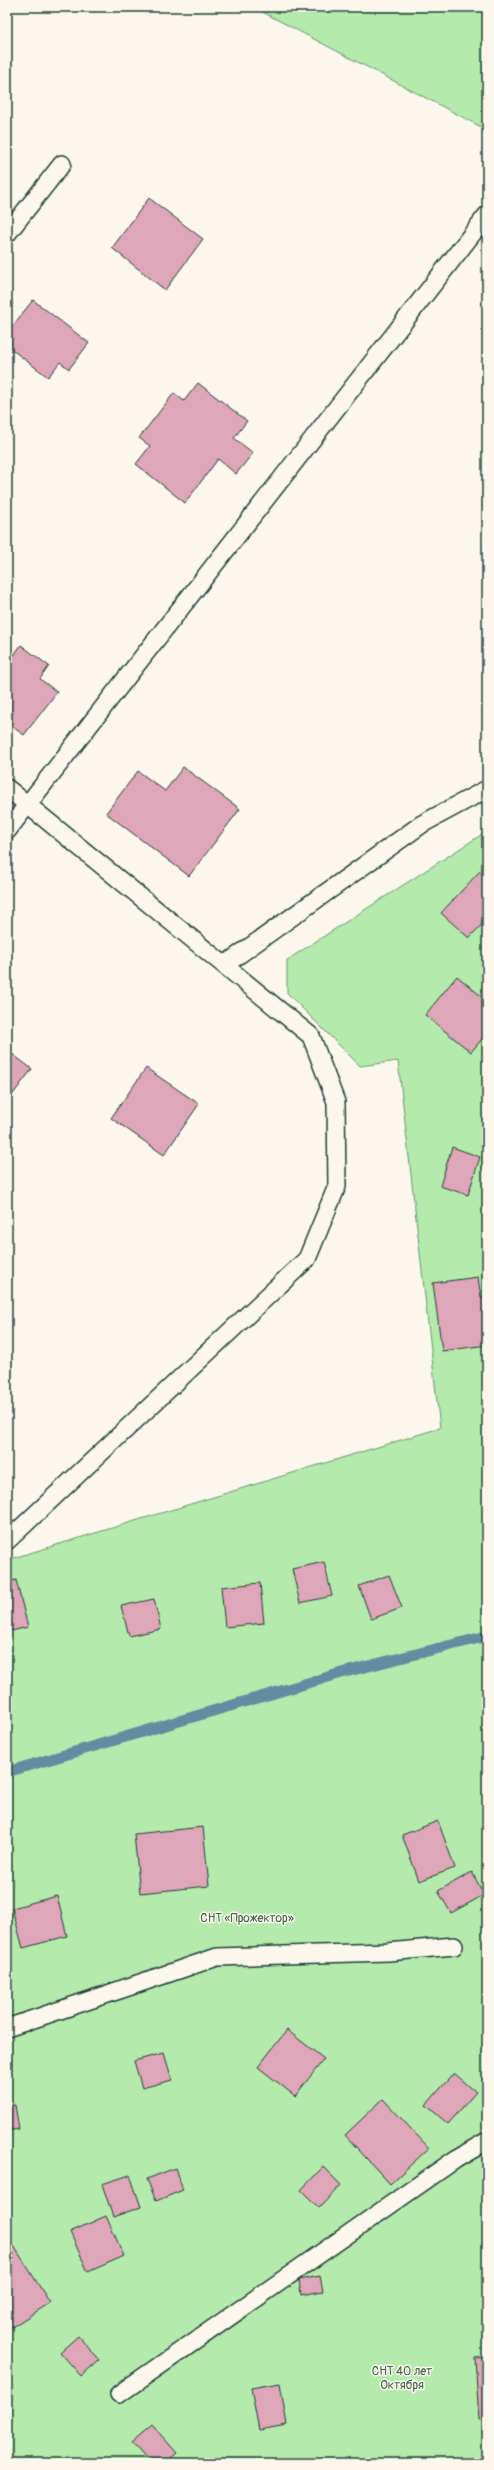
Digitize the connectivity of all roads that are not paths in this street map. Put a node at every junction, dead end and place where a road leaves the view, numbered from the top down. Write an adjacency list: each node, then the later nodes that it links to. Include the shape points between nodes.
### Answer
1 (62, 164): 3 (lane)
2 (487, 216): 6 (lane)
3 (7, 234)
4 (7, 788): 6 (lane)
5 (487, 789): 8 (lane, via 422,824)
6 (28, 804): 7 (lane); 8 (lane)
7 (7, 831)
8 (226, 964): 9 (lane, via 311,1036 336,1102 337,1186 307,1259)
9 (7, 1541)
10 (454, 1946): 11 (lane, via 388,1952 217,1957)
11 (7, 2028)
12 (487, 2141): 13 (lane, via 456,2159)
13 (119, 2394)

